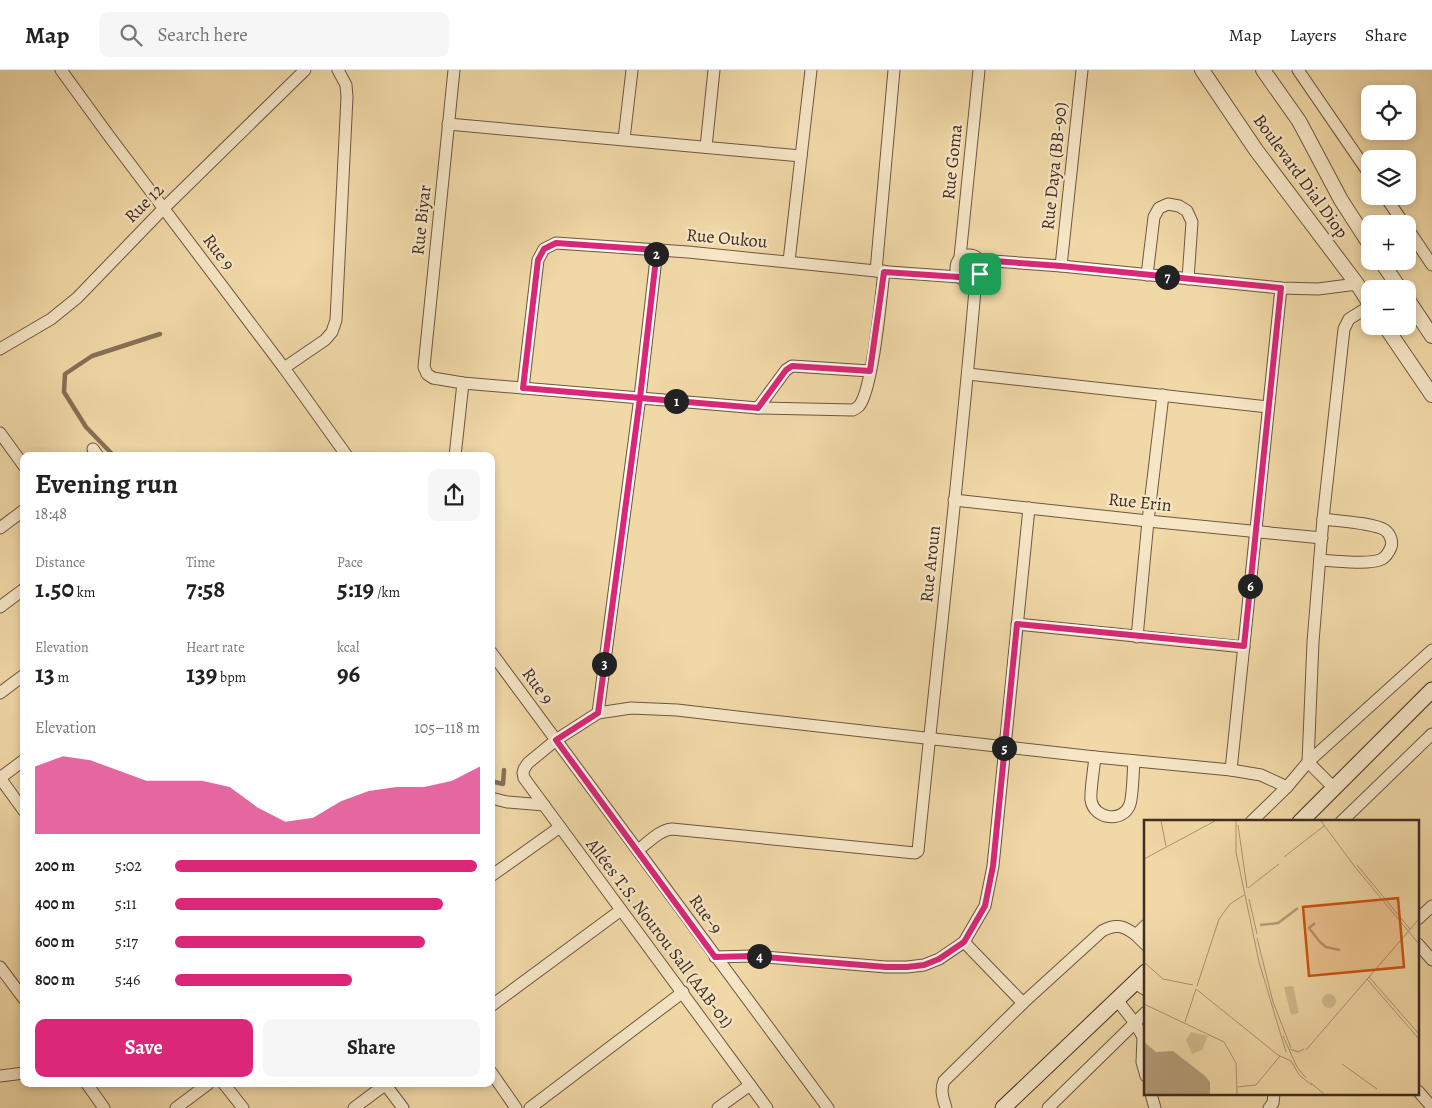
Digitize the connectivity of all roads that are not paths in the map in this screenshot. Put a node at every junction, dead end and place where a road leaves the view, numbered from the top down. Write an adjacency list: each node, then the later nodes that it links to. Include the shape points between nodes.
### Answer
1 (61, 70): 19 (street, Rue 9)
2 (304, 70): 19 (street, Rue 12)
3 (338, 70): 41 (street, via 346,85 347,97 336,320 325,340)
4 (454, 70): 14 (street, Rue Biyar)
5 (632, 70): 15 (street)
6 (714, 70): 16 (street)
7 (810, 70): 17 (street)
8 (894, 70): 28 (street)
9 (979, 70): 23 (street, Rue Goma)
10 (1082, 70): 27 (street, Rue Daya (BB-90))
11 (1202, 70): 33 (street, Boulevard Dial Diop, via 1256,150)
12 (1263, 70): 20 (street, Boulevard Dial Diop, via 1299,121)
13 (1298, 70): 18 (street)
14 (448, 124): 15 (street); 44 (street, Rue Biyar, via 424,367 433,378)
15 (624, 139): 16 (street)
16 (706, 147): 17 (street)
17 (801, 156): 25 (street)
18 (1361, 162)
19 (164, 208): 40 (street, Rue 12, via 77,298 51,319); 41 (street, Rue 9)
20 (1361, 231)
21 (1416, 242): 26 (street)
22 (657, 250): 25 (street, Rue Oukou); 45 (street, Rue Oukou, via 556,243 544,249 538,260); 48 (street)
23 (960, 257): 24 (street, via 970,254); 30 (street, via 956,269)
24 (980, 260): 27 (street); 31 (street, via 981,270)
25 (789, 261): 28 (street, Rue Oukou)
26 (1432, 265)
27 (1061, 266): 29 (street)
28 (880, 271): 30 (street, Rue Oukou); 42 (street)
29 (1147, 275): 32 (street); 32 (street, via 1154,217 1159,208 1168,204 1187,211 1192,222)
30 (959, 277): 31 (street, via 966,280)
31 (976, 278): 43 (street, Rue Aroun)
32 (1188, 279): 34 (street)
33 (1357, 284): 34 (street); 35 (street, Boulevard Dial Diop)
34 (1281, 288): 49 (street)
35 (1361, 290)
36 (1361, 311): 58 (street, via 1349,319 1344,329)
37 (1416, 312): 39 (street)
38 (1391, 335): 46 (street)
39 (1432, 336)
40 (0, 349)
41 (284, 368): 52 (street, Rue 9)
42 (870, 371): 50 (street, via 792,366); 50 (street, via 865,395 853,410)
43 (968, 374): 47 (street); 55 (street, Rue Aroun)
44 (463, 383): 45 (street); 53 (street)
45 (523, 388): 48 (street)
46 (1432, 395)
47 (1163, 396): 49 (street); 59 (street)
48 (640, 398): 50 (street); 74 (street)
49 (1268, 407): 61 (street)
50 (758, 408)
51 (1, 436): 54 (street)
52 (344, 452)
53 (456, 452)
54 (20, 461)
55 (954, 500): 56 (street, Rue Erin); 76 (street, Rue Aroun)
56 (1029, 508): 59 (street, Rue Erin); 66 (street)
57 (20, 513): 60 (street)
58 (1323, 519): 62 (street); 63 (street, via 1384,529 1390,534 1392,543 1389,553 1381,560)
59 (1148, 521): 61 (street, Rue Erin); 67 (street)
60 (0, 528)
61 (1255, 531): 62 (street, Rue Erin); 68 (street)
62 (1322, 538): 63 (street)
63 (1320, 560): 81 (street)
64 (20, 592): 65 (street)
65 (0, 607)
66 (1017, 624): 67 (street); 78 (street)
67 (1137, 636): 68 (street)
68 (1244, 646): 83 (street)
69 (1432, 650): 81 (street)
70 (495, 657): 77 (street, Rue 9)
71 (20, 678): 73 (street)
72 (1432, 690): 86 (main road)
73 (0, 693)
74 (598, 713): 76 (street, via 631,708 677,710); 77 (street)
75 (1432, 734): 92 (street)
76 (929, 738): 78 (street); 94 (street, Rue Aroun, via 917,853 672,829 661,832)
77 (556, 740): 88 (street, Allées T.S. Nourou Sall (AAB-01), via 528,763 523,773); 94 (street, Rue-9)
78 (1004, 747): 79 (street); 101 (street, via 993,866 985,906)
79 (1095, 758): 80 (street); 80 (street, via 1091,800 1094,809 1102,816 1114,818 1125,812 1130,804)
80 (1134, 761): 83 (street)
81 (1308, 762): 85 (street); 86 (street)
82 (20, 763): 84 (street)
83 (1231, 770): 85 (street, via 1261,775)
84 (0, 778): 89 (street)
85 (1286, 787): 90 (street)
86 (1334, 788): 91 (main road)
87 (495, 799): 88 (street)
88 (544, 805): 93 (street, Allées T.S. Nourou Sall (AAB-01))
89 (20, 806)
90 (1253, 820)
91 (1302, 820)
92 (1343, 820)
93 (560, 826): 95 (street); 97 (street, Allées T.S. Nourou Sall (AAB-01))
94 (638, 850): 104 (street, Rue-9)
95 (495, 873)
96 (1432, 906): 98 (street)
97 (621, 910): 108 (street, Allées T.S. Nourou Sall (AAB-01)); 111 (street)
98 (1420, 917)
99 (1144, 928): 100 (street)
100 (1136, 935): 102 (street); 112 (street, via 1129,929 1110,926)
101 (964, 942): 104 (street, via 939,959 907,967 752,956); 112 (street)
102 (1144, 943)
103 (1420, 946): 105 (street)
104 (715, 957): 138 (street, Rue-9)
105 (1432, 960)
106 (0, 967): 109 (street)
107 (1142, 982): 110 (main road)
108 (683, 992): 120 (street, Allées T.S. Nourou Sall (AAB-01)); 135 (street)
109 (20, 994)
110 (1117, 1000): 114 (street); 140 (main road)
111 (495, 1003)
112 (1023, 1003): 139 (street, via 944,1081 942,1097)
113 (1144, 1014): 114 (street)
114 (1135, 1023): 115 (street); 141 (street)
115 (1144, 1035): 116 (street)
116 (1144, 1069)
117 (20, 1074): 118 (street)
118 (0, 1076)
119 (495, 1078): 134 (street)
120 (750, 1085): 136 (street); 137 (street, Allées T.S. Nourou Sall (AAB-01))
121 (89, 1087): 129 (street)
122 (204, 1087): 130 (street)
123 (226, 1087): 131 (street)
124 (381, 1087): 132 (street)
125 (387, 1087): 133 (street)
126 (1420, 1093): 128 (street)
127 (1274, 1096): 142 (street)
128 (1431, 1107)
129 (104, 1108)
130 (176, 1108)
131 (243, 1108)
132 (354, 1108)
133 (402, 1108)
134 (516, 1108)
135 (530, 1108)
136 (718, 1108)
137 (767, 1108)
138 (828, 1108)
139 (946, 1108)
140 (1003, 1108)
141 (1048, 1108)
142 (1269, 1108)

